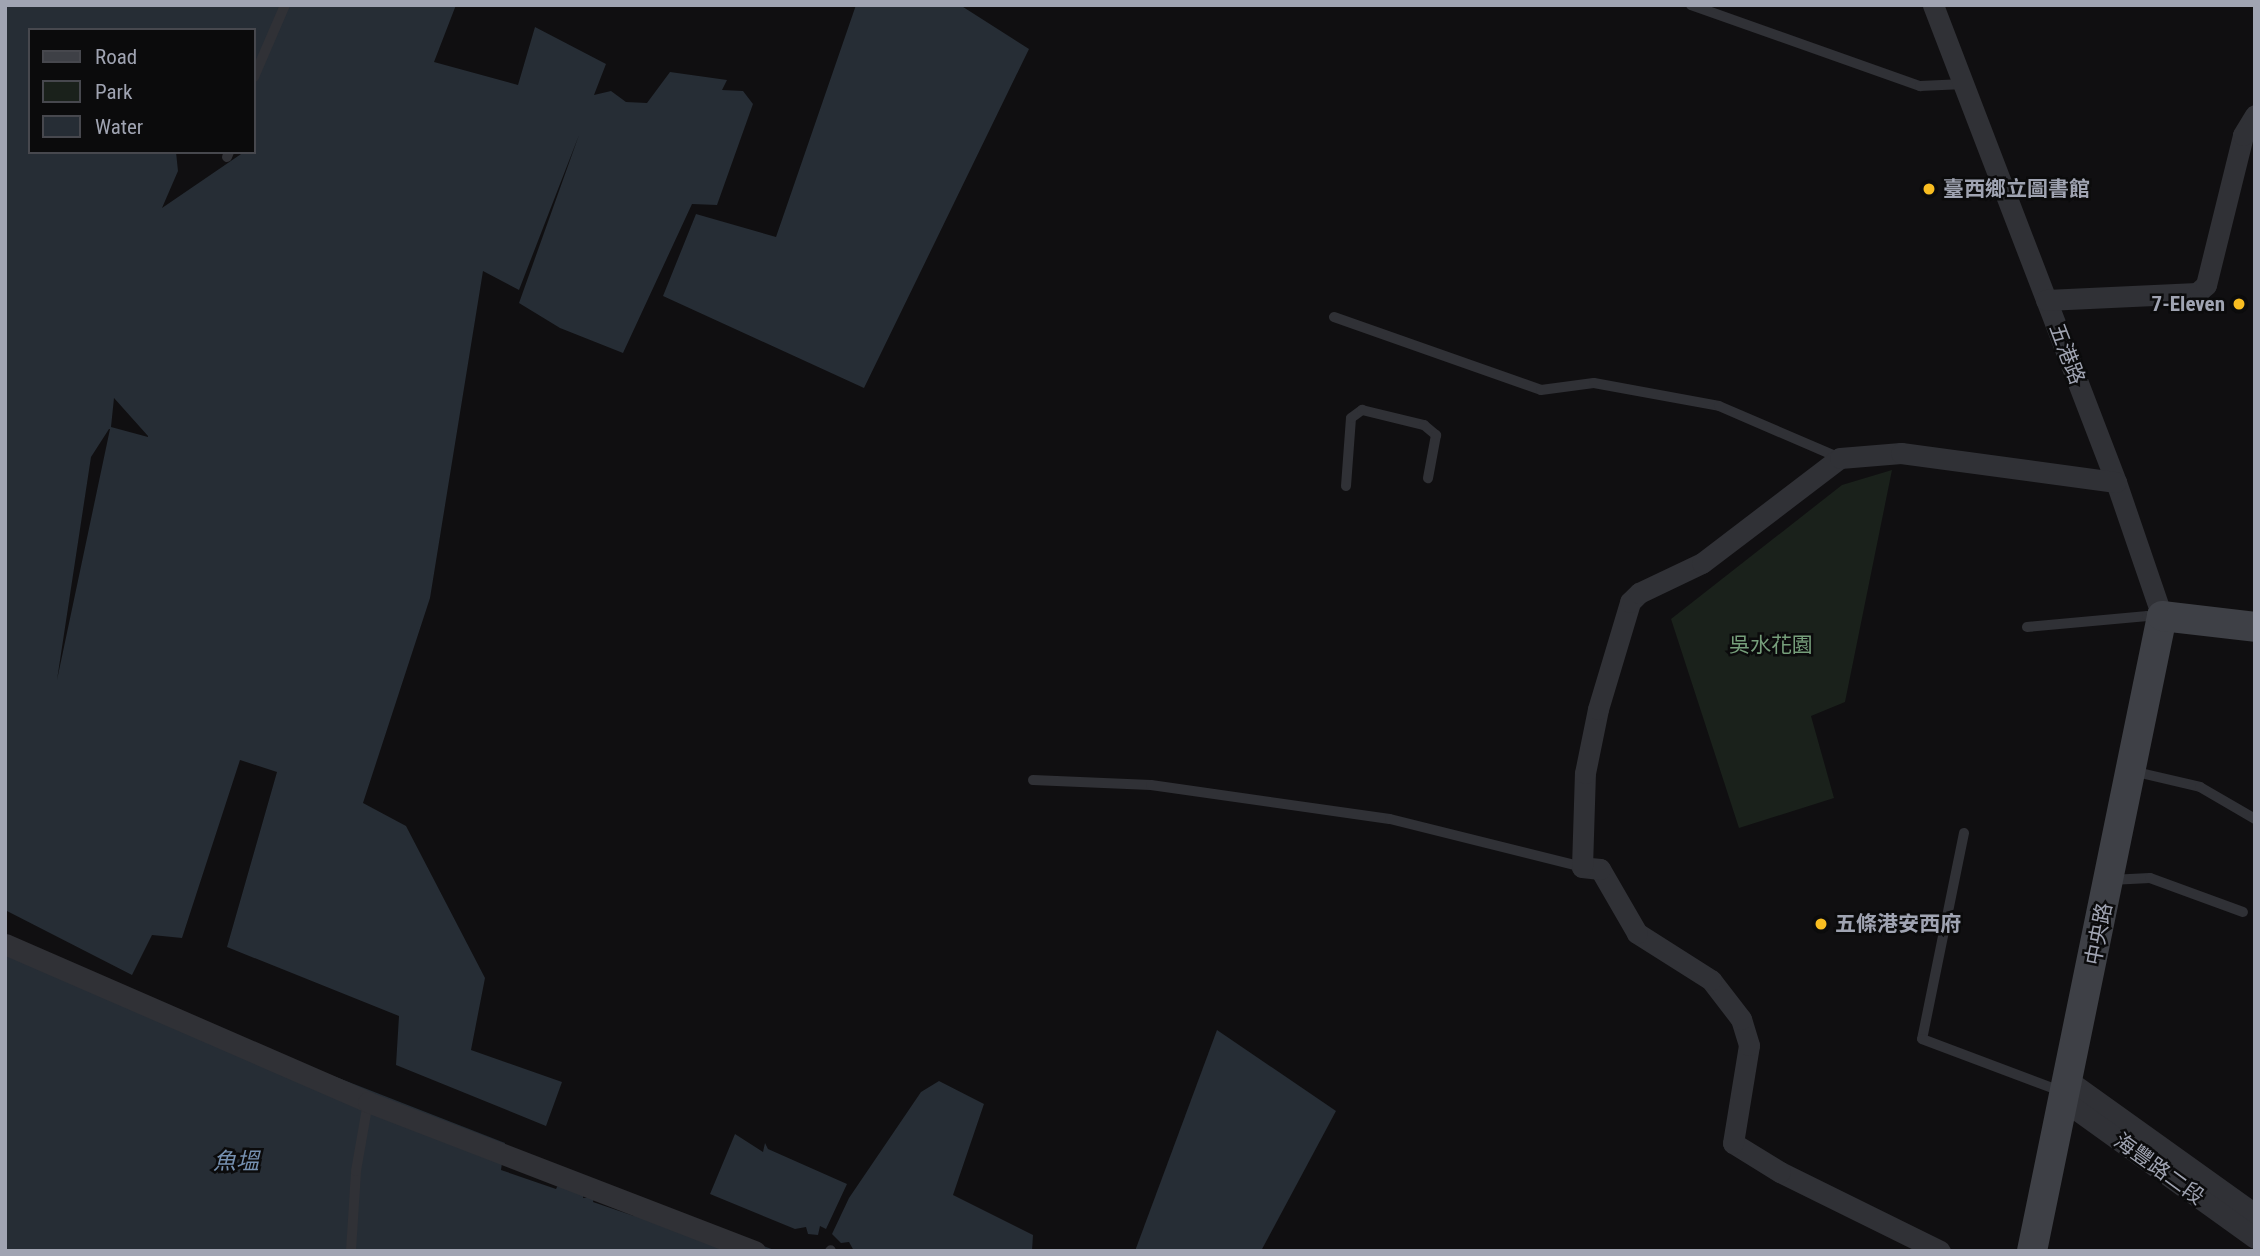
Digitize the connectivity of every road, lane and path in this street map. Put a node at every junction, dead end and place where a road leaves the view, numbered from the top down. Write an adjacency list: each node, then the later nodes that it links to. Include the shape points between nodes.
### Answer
1 (285, 5): 4 (lane)
2 (1691, 5): 5 (lane, via 1920,86)
3 (1933, 5): 5 (street, 五港路)
4 (256, 71)
5 (1964, 84): 7 (street, 五港路)
6 (2255, 115): 7 (street, via 2243,135 2206,285 2197,293)
7 (2046, 300): 11 (street, 五港路)
8 (1334, 317): 9 (lane, via 1541,390 1594,383 1719,405)
9 (1840, 458): 11 (street, via 1901,453); 20 (street, via 1702,563 1639,593 1630,602 1598,709 1585,773)
10 (1428, 478): 12 (lane, via 1436,435 1424,425 1362,410 1350,418)
11 (2116, 482): 13 (street, 五港路)
12 (1346, 486)
13 (2161, 620): 14 (lane, via 2147,615); 15 (street); 16 (street, 中央路)
14 (2027, 627)
15 (2255, 627)
16 (2132, 771): 18 (lane, via 2200,787); 21 (street, 中央路)
17 (1033, 780): 20 (lane, via 1151,785 1390,819)
18 (2255, 819)
19 (1964, 833): 24 (lane, via 1922,1039)
20 (1582, 866): 30 (street, via 1600,869 1637,933 1711,980 1741,1019 1749,1045 1732,1143 1780,1172)
21 (2110, 880): 22 (lane, via 2150,878); 24 (street, 中央路)
22 (2243, 912)
23 (5, 944): 25 (street)
24 (2066, 1091): 26 (street, 海豐路二段); 27 (street, 海豐路二段); 31 (street, 中央路)
25 (368, 1102): 28 (lane, via 356,1171); 29 (street)
26 (2255, 1214)
27 (2255, 1238)
28 (351, 1251)
29 (755, 1251)
30 (1940, 1251)
31 (2032, 1251)

